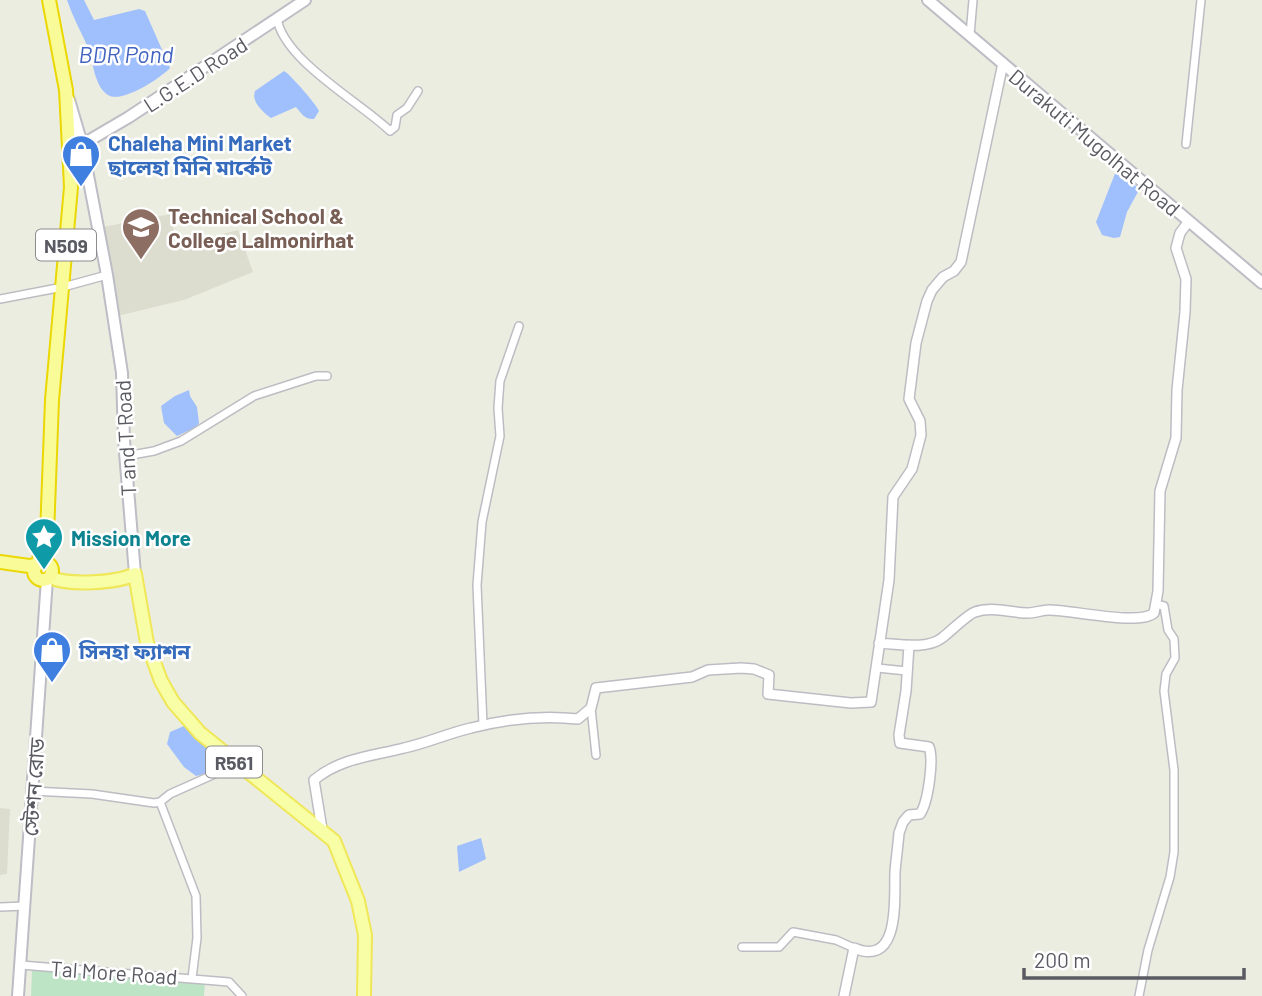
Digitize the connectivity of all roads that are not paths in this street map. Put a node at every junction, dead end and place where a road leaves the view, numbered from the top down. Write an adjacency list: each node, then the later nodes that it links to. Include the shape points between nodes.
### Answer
1 (49, 0): 9 (highway, N509)
2 (305, 0): 6 (main road, L.G.E.D Road)
3 (928, 0): 7 (main road, Durakuti Mugolhat Road)
4 (974, 0): 7 (street)
5 (1201, 0): 11 (street)
6 (277, 18): 10 (street, via 303,60 390,131); 12 (main road, L.G.E.D Road)
7 (970, 35): 8 (main road, Durakuti Mugolhat Road)
8 (1003, 63): 14 (main road, Durakuti Mugolhat Road); 27 (street, via 961,262 932,290 916,343 909,399 921,435 912,469 894,497 889,580)
9 (66, 90): 12 (main road, T and T Road); 13 (highway, N509)
10 (418, 91)
11 (1186, 144)
12 (82, 145): 13 (main road, L.G.E.D Road); 15 (main road, T and T Road)
13 (69, 152): 17 (highway, N509, via 71,187)
14 (1189, 222): 16 (main road, Durakuti Mugolhat Road); 26 (street, via 1176,248 1186,279 1185,312 1176,438 1160,491)
15 (107, 275): 17 (street); 21 (main road, T and T Road, via 122,373)
16 (1262, 283)
17 (63, 287): 18 (street); 24 (highway, N509, via 48,435)
18 (0, 299)
19 (519, 326): 32 (street, via 500,382 500,436 482,522 477,585)
20 (327, 376): 21 (street, via 254,396 181,441)
21 (126, 456): 25 (main road, T and T Road)
22 (0, 562): 24 (highway)
23 (0, 570): 24 (highway)
24 (43, 572): 25 (main road, via 59,581); 35 (main road, স্টেশন রোড)
25 (135, 574): 34 (main road, T and T Road / R561, via 147,643 161,681 200,733)
26 (1155, 604): 28 (street, via 1150,617 984,610 973,612 934,642); 48 (street, via 1164,606 1174,639 1175,659 1166,674 1164,691 1174,770 1174,844 1170,877)
27 (879, 643): 28 (street); 29 (street)
28 (909, 645): 30 (street)
29 (877, 668): 30 (street); 31 (street, via 872,702 768,694 769,675 741,668 596,688)
30 (907, 671): 41 (street, via 900,743 929,747 932,756 925,808 903,822 889,938 874,951)
31 (591, 708): 32 (street, via 578,719 517,719); 33 (street)
32 (483, 726): 37 (street, via 359,757 326,771 314,780)
33 (596, 755)
34 (237, 764): 36 (street); 37 (main road, R561)
35 (32, 791): 36 (street); 38 (main road, স্টেশন রোড)
36 (160, 802): 43 (street, via 196,896)
37 (322, 829): 46 (main road, R561, via 334,841 358,901 365,934)
38 (25, 906): 39 (street); 42 (main road, স্টেশন রোড)
39 (0, 907)
40 (742, 947): 41 (street, via 779,947 793,932)
41 (855, 948): 47 (street)
42 (20, 965): 43 (street, Tal More Road); 44 (main road, স্টেশন রোড)
43 (192, 978): 45 (street, Tal More Road, via 229,982)
44 (18, 996)
45 (242, 996)
46 (364, 996)
47 (844, 996)
48 (1139, 996)

